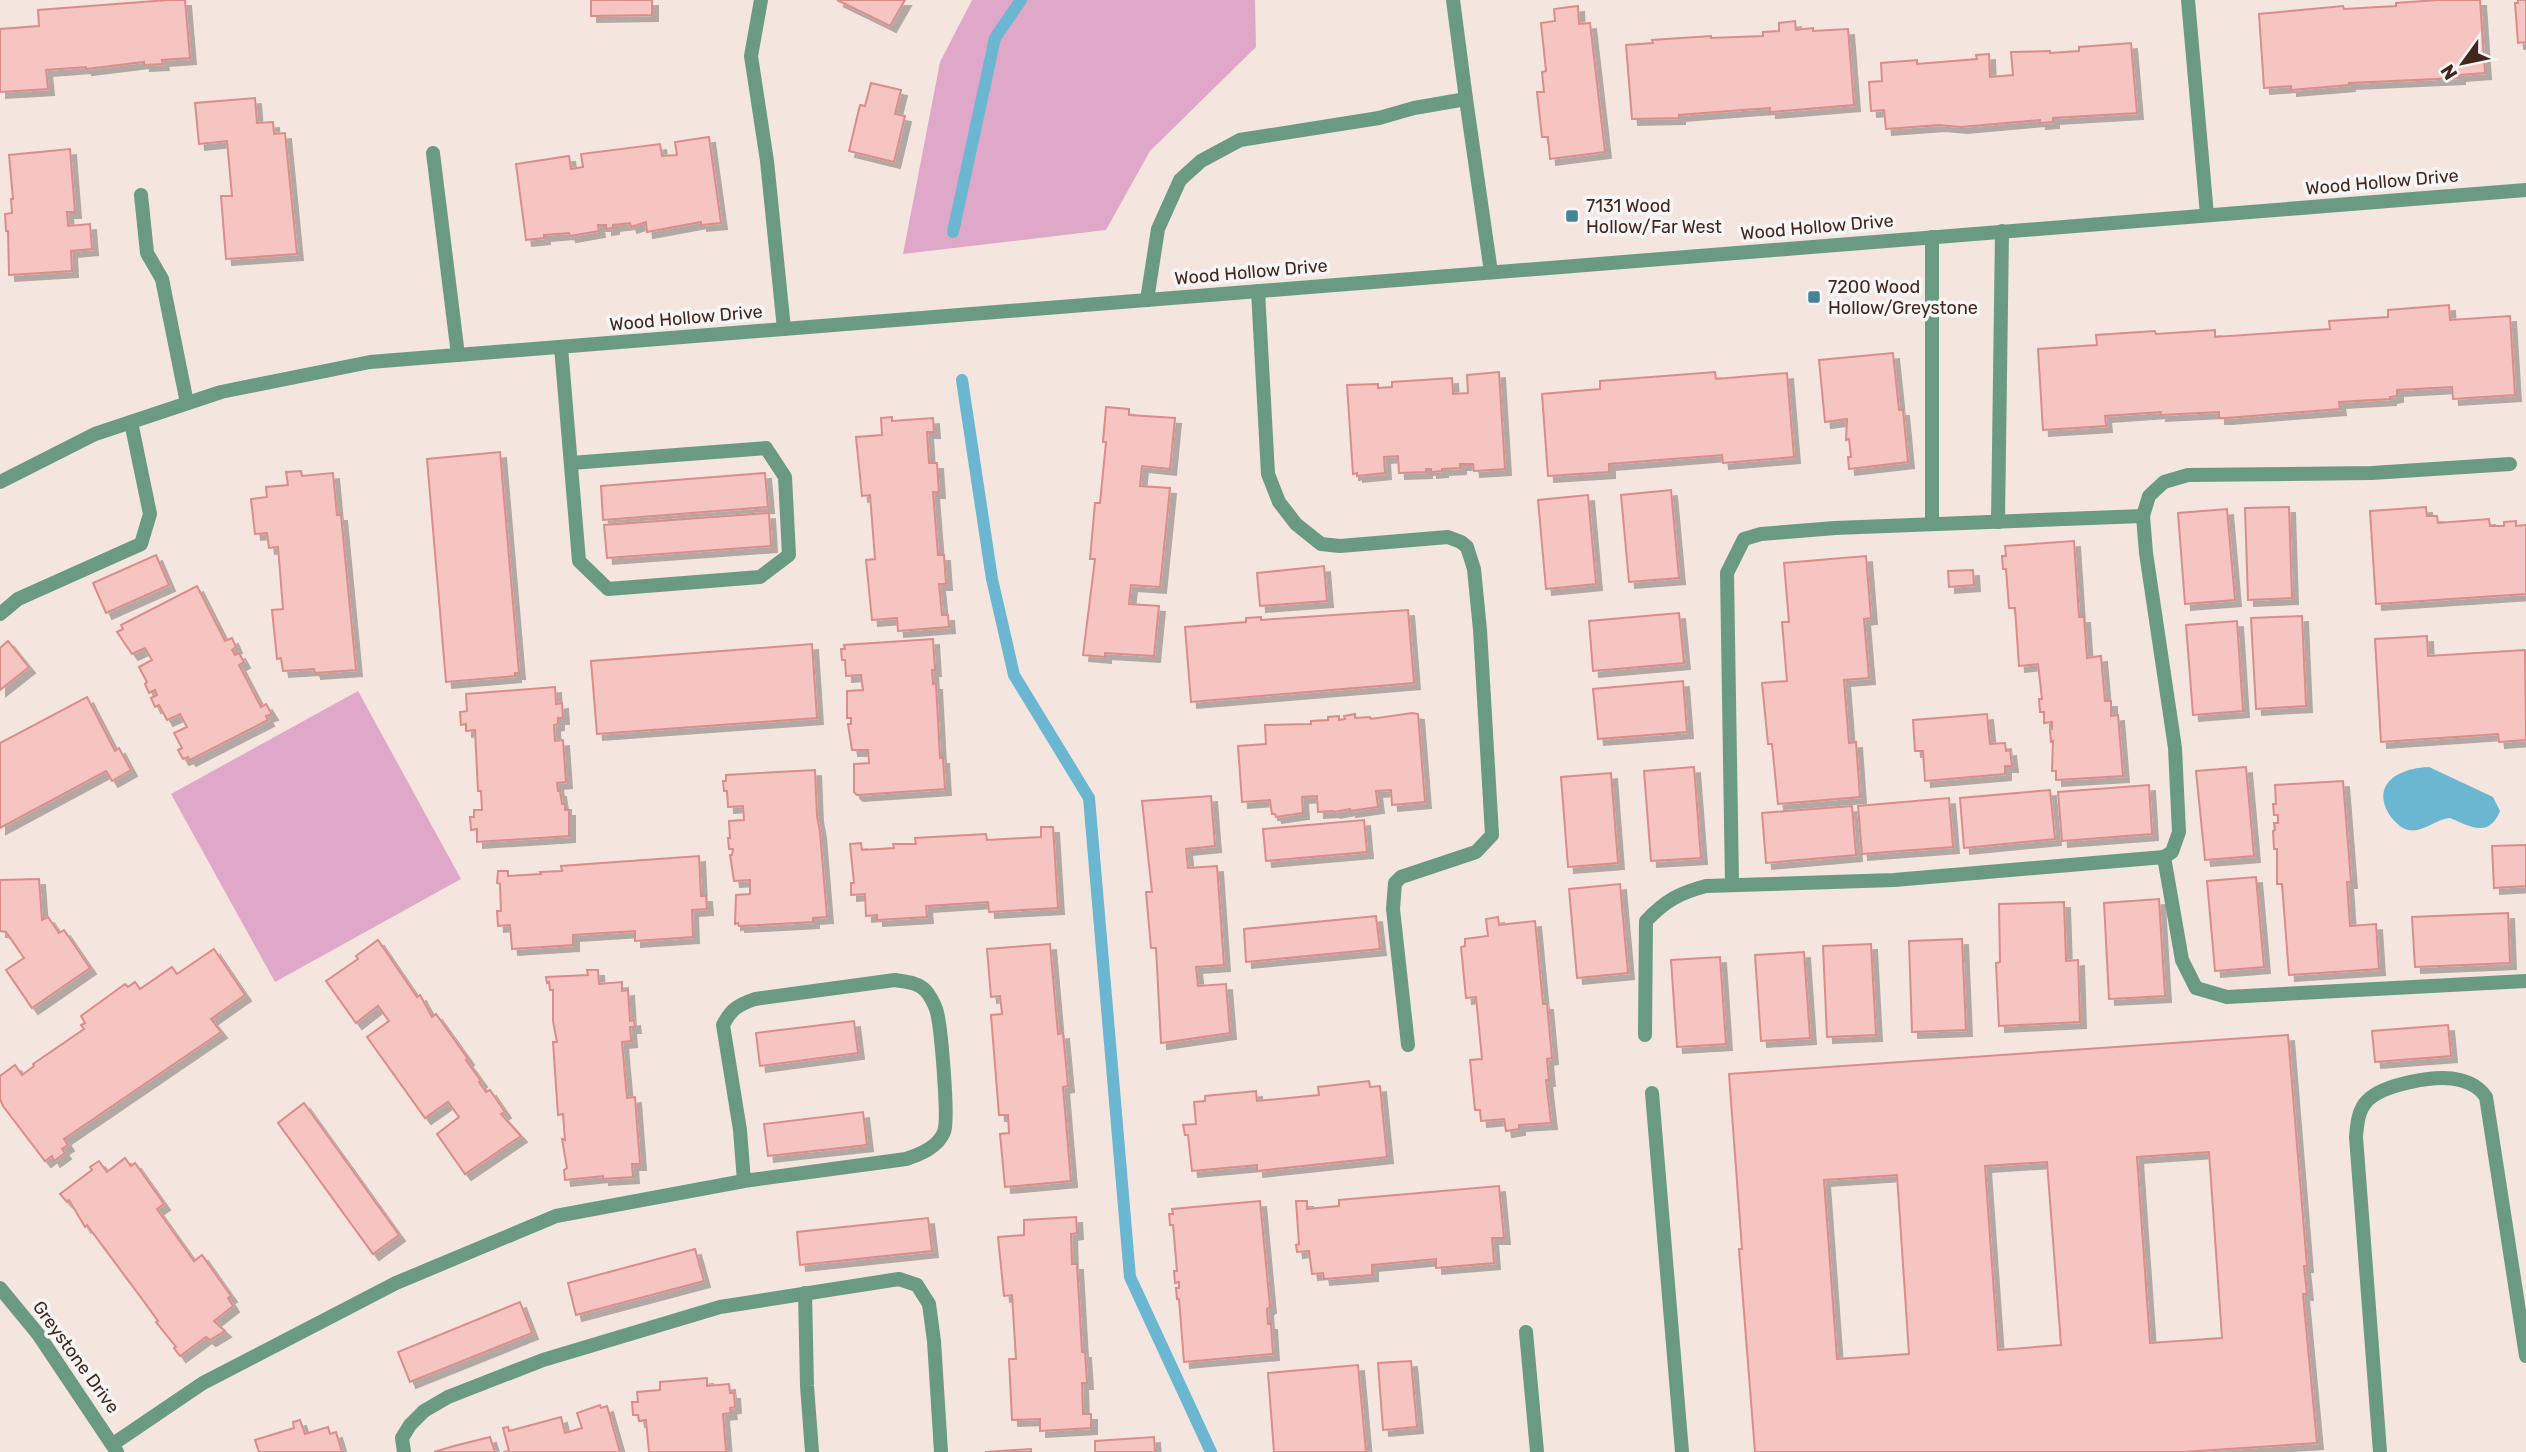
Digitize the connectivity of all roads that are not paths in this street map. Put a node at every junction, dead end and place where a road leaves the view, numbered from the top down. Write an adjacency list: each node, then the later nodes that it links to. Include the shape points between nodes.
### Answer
1 (761, 0): 14 (street, via 751,56)
2 (1453, 0): 4 (street)
3 (2188, 0): 8 (street)
4 (1466, 99): 11 (street); 13 (street, via 1240,140 1201,161 1180,180 1158,229)
5 (433, 153): 16 (street)
6 (2526, 190): 8 (street, Wood Hollow Drive)
7 (141, 195): 17 (street, via 148,253 162,279)
8 (2207, 215): 9 (street, Wood Hollow Drive)
9 (2002, 231): 10 (street, Wood Hollow Drive); 23 (street)
10 (1932, 237): 11 (street, Wood Hollow Drive); 24 (street)
11 (1492, 272): 12 (street, Wood Hollow Drive)
12 (1258, 291): 13 (street, Wood Hollow Drive); 30 (street, via 1268,474 1279,502 1296,524 1321,544 1340,546 1448,537 1467,547 1474,569 1492,835 1476,852 1395,883 1393,909)
13 (1147, 300): 14 (street, Wood Hollow Drive)
14 (785, 329): 15 (street, Wood Hollow Drive)
15 (561, 347): 16 (street, Wood Hollow Drive); 19 (street)
16 (458, 355): 17 (street, Wood Hollow Drive, via 370,362)
17 (187, 403): 18 (street, Wood Hollow Drive)
18 (131, 422): 21 (street, Wood Hollow Drive, via 96,434); 25 (street, via 150,514 141,544 18,599)
19 (571, 463): 19 (street, via 579,561 608,589 760,578 789,555 785,477 766,448)
20 (2510, 464): 22 (street, via 2372,473 2188,475 2164,482 2150,496)
21 (0, 482)
22 (2143, 516): 23 (street); 26 (street, via 2175,748 2179,832 2172,852)
23 (1998, 522): 24 (street)
24 (1932, 524): 27 (street, via 1761,534 1744,539 1727,573)
25 (0, 614)
26 (2164, 857): 27 (street, via 1894,880); 28 (street, via 2182,960 2196,988 2227,998)
27 (1732, 884): 29 (street, via 1681,892 1646,921)
28 (2526, 981)
29 (1645, 1035)
30 (1408, 1045)
31 (1652, 1093): 42 (street)
32 (744, 1181): 32 (street, via 906,1159 934,1145 945,1131 944,1074 936,1008 926,991 916,983 871,983 755,999 729,1014 723,1026); 37 (street, via 556,1216 396,1283 203,1383)
33 (0, 1288): 37 (street, Greystone Drive, via 38,1334)
34 (805, 1293): 38 (street, via 720,1307 543,1360 448,1397 410,1425 402,1438); 39 (street); 40 (street, via 899,1279 917,1285 929,1304)
35 (1527, 1332): 41 (street)
36 (2526, 1356): 43 (street, via 2486,1097 2478,1087 2458,1079 2430,1079 2380,1092 2366,1102 2357,1119 2356,1137)
37 (115, 1448)
38 (404, 1452)
39 (812, 1452)
40 (942, 1452)
41 (1537, 1452)
42 (1682, 1452)
43 (2380, 1452)

